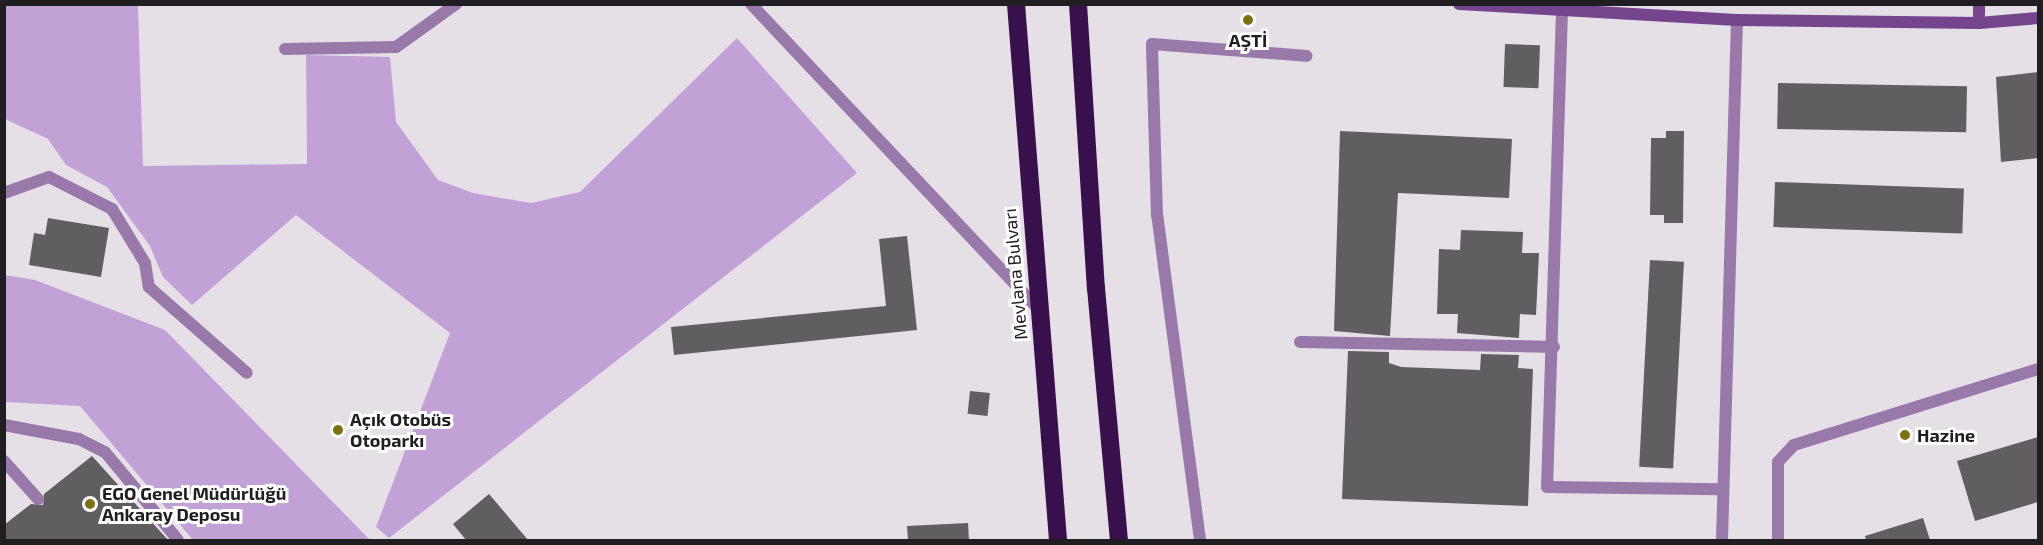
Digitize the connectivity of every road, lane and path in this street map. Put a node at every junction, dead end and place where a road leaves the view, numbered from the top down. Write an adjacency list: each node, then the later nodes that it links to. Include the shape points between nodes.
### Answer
1 (456, 4): 13 (street, via 435,23 396,47)
2 (751, 4): 17 (street)
3 (1008, 4): 15 (highway)
4 (1016, 4): 15 (highway, Mevlana Bulvarı)
5 (1078, 4): 28 (highway, via 1096,288)
6 (1459, 4): 8 (main road)
7 (1979, 4): 12 (main road)
8 (1515, 7): 9 (main road)
9 (1562, 11): 11 (main road); 19 (street)
10 (2038, 18): 12 (main road)
11 (1737, 20): 12 (main road); 24 (street)
12 (1979, 23)
13 (285, 49)
14 (1307, 56): 29 (street, via 1152,44 1157,214)
15 (1020, 88): 17 (highway, Mevlana Bulvarı)
16 (4, 193): 21 (street, via 49,177 112,209 145,263 149,287)
17 (1038, 309): 27 (highway, Mevlana Bulvarı)
18 (1300, 342): 19 (street)
19 (1554, 347): 24 (street, via 1547,487)
20 (2038, 369): 31 (street, via 1794,446 1778,462)
21 (247, 373)
22 (4, 425): 26 (street, via 79,439 105,452)
23 (4, 461): 25 (street)
24 (1723, 489): 30 (street)
25 (38, 499)
26 (178, 540)
27 (1058, 540)
28 (1119, 540)
29 (1200, 540)
30 (1722, 540)
31 (1778, 540)

